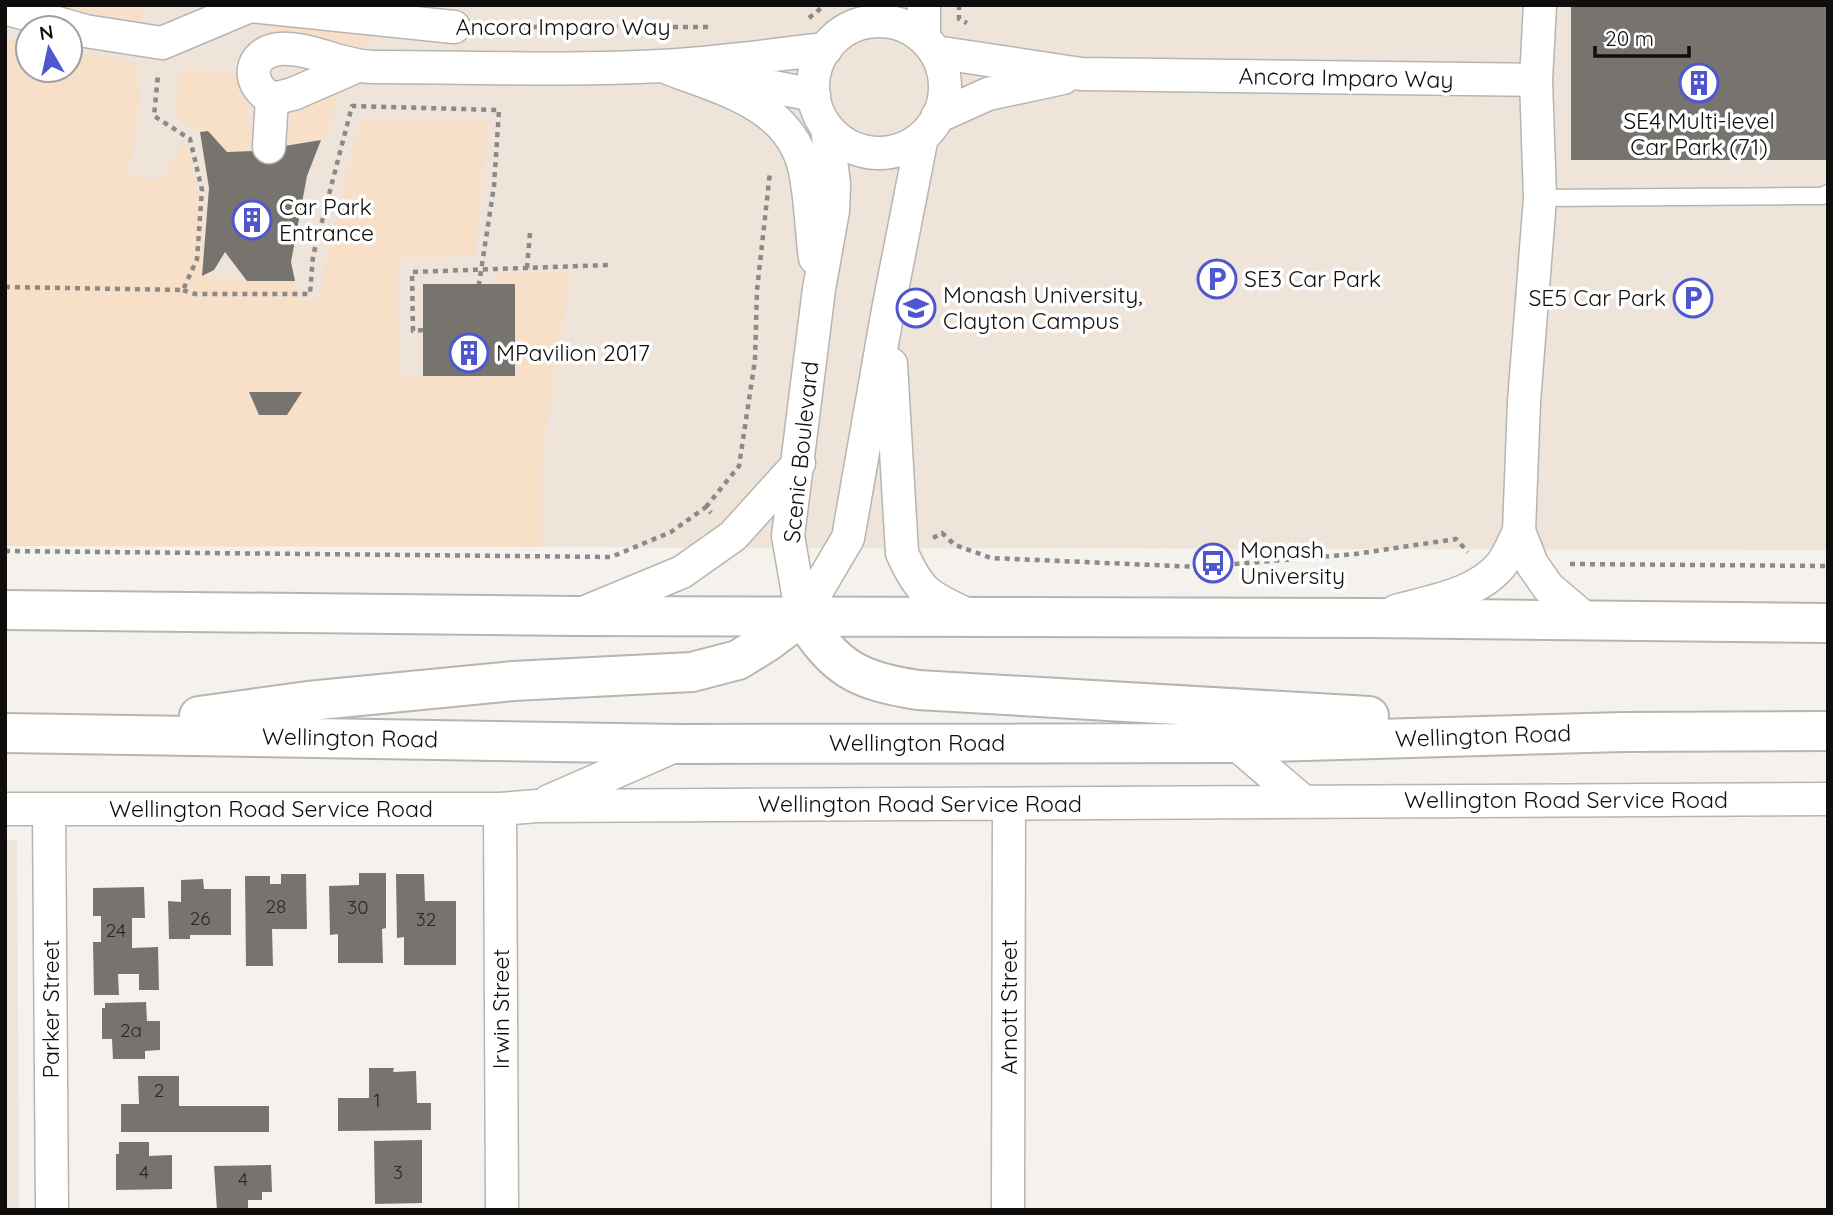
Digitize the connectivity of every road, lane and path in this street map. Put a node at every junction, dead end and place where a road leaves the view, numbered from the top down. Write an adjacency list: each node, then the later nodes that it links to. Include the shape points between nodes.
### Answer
1 (925, 5): 10 (street)
2 (959, 5): 5 (path)
3 (1540, 5): 14 (street)
4 (5, 8): 9 (street, via 85,31)
5 (959, 19)
6 (454, 27): 7 (path, Ancora Imparo Way); 9 (street, Ancora Imparo Way, via 250,6)
7 (717, 27)
8 (840, 28): 10 (street, via 885,22 906,26); 11 (street, Ancora Imparo Way); 15 (street, via 815,70)
9 (162, 43): 30 (path, via 154,116 190,139 202,190 197,259)
10 (929, 45): 13 (street, Ancora Imparo Way); 17 (street, via 943,69 946,88 943,106)
11 (662, 66): 12 (street, Ancora Imparo Way); 15 (street, Ancora Imparo Way); 29 (street, via 763,108 789,131 804,166)
12 (355, 67): 16 (street, Ancora Imparo Way); 16 (street, Ancora Imparo Way, via 288,49 268,50 253,70 261,93)
13 (1081, 74): 14 (street, Ancora Imparo Way); 17 (street, Ancora Imparo Way, via 988,94)
14 (1536, 80): 22 (street)
15 (814, 95): 18 (street)
16 (272, 99): 19 (street)
17 (930, 127): 18 (street, via 904,148 883,153 862,151); 31 (street)
18 (827, 128): 29 (street, Scenic Boulevard, via 833,211)
19 (270, 147)
20 (771, 163): 34 (path, via 757,290 755,360 739,466)
21 (1828, 193): 22 (lane)
22 (1540, 198): 38 (street)
23 (530, 233): 25 (path)
24 (609, 265): 25 (path)
25 (527, 268): 26 (path)
26 (481, 270): 27 (path); 30 (path, via 494,186 499,110 352,106 313,256 310,294 195,294); 32 (path, via 412,272 413,331)
27 (479, 284)
28 (5, 288): 30 (path)
29 (819, 289): 33 (street, Scenic Boulevard)
30 (183, 290)
31 (888, 310): 37 (street); 42 (street, via 848,538)
32 (423, 330)
33 (799, 463): 35 (street); 42 (street, Scenic Boulevard, via 788,536)
34 (706, 507): 35 (path); 36 (path, via 671,532 611,557)
35 (733, 536): 41 (street, via 682,572)
36 (5, 551)
37 (902, 553): 38 (path, via 942,533 955,545 991,558 1199,567 1355,554 1455,539 1480,565); 43 (street, via 929,597)
38 (1516, 564): 39 (path); 44 (street, via 1464,591); 45 (street)
39 (1828, 566)
40 (5, 610): 41 (highway)
41 (575, 616): 42 (highway)
42 (802, 616): 43 (highway); 48 (highway, via 738,660 692,672 499,682); 49 (highway, via 820,645 842,666 882,684 918,690)
43 (972, 617): 44 (highway)
44 (1373, 618): 45 (highway)
45 (1589, 622): 46 (highway)
46 (1828, 623)
47 (1828, 730): 49 (highway, Wellington Road)
48 (69, 732): 50 (highway, Wellington Road); 52 (highway, Wellington Road)
49 (1623, 732): 51 (highway, Wellington Road)
50 (5, 733)
51 (1235, 743): 52 (highway, Wellington Road); 54 (street)
52 (680, 744): 56 (street, Wellington Road Service Road)
53 (1828, 799): 54 (street, Wellington Road Service Road)
54 (1304, 802): 55 (street, Wellington Road Service Road)
55 (1009, 804): 56 (street, Wellington Road Service Road); 62 (street, Arnott Street)
56 (537, 806): 59 (street, Wellington Road Service Road)
57 (5, 809): 58 (street, Wellington Road Service Road)
58 (49, 809): 59 (street, Wellington Road Service Road); 60 (street, Parker Street)
59 (500, 809): 61 (street, Irwin Street)
60 (52, 1210)
61 (502, 1210)
62 (1008, 1210)

